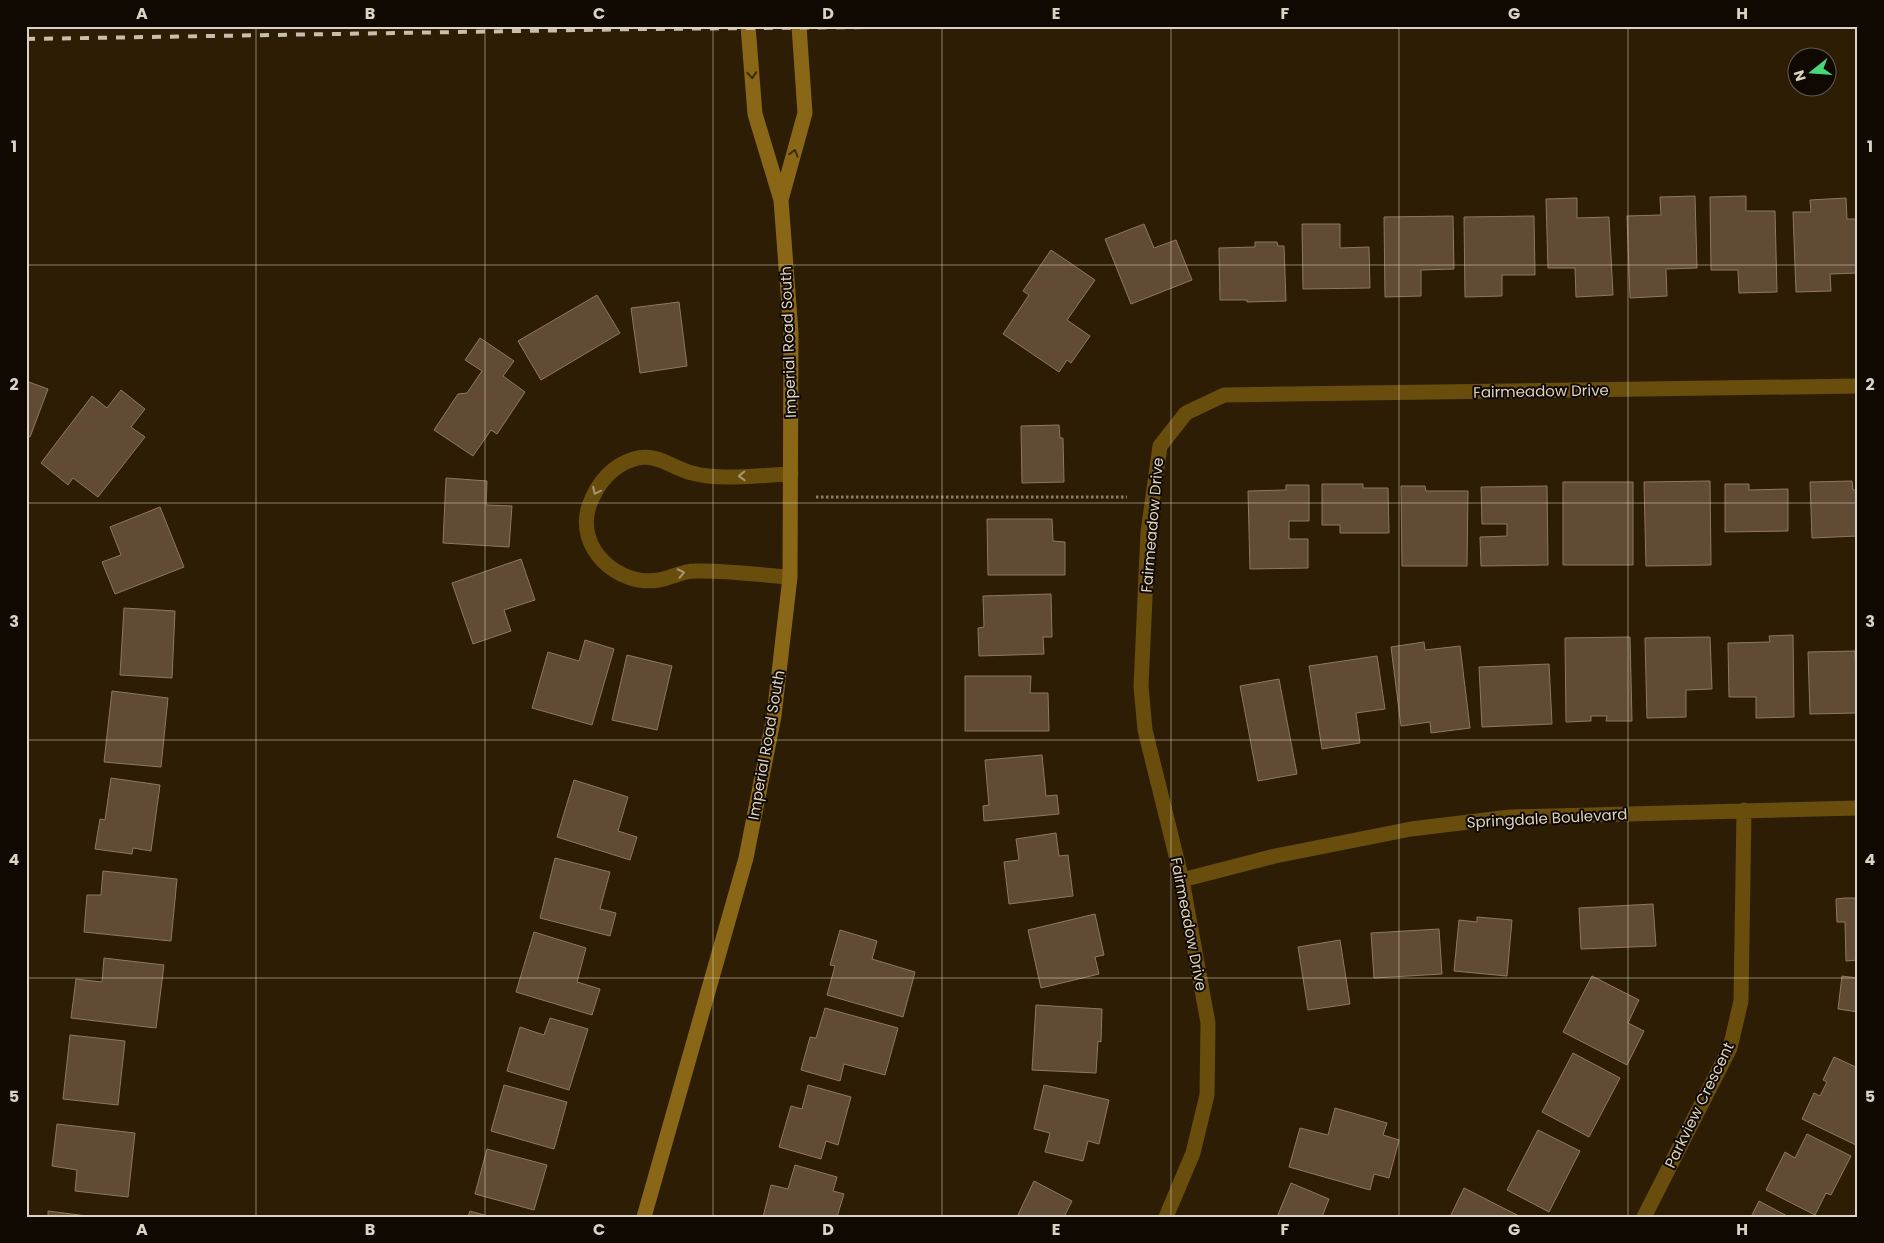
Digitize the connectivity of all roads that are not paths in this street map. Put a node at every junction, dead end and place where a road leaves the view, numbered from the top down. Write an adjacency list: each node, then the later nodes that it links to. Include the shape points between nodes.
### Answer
1 (748, 26): 3 (street, Imperial Road South, one-way to 3, via 755,114)
2 (799, 26): 3 (street, Imperial Road South, one-way to 2, via 805,113)
3 (782, 200): 5 (street, Imperial Road South, via 791,333)
4 (1858, 386): 9 (street, Fairmeadow Drive, via 1224,395 1186,413 1160,446 1148,532 1141,686 1145,730)
5 (791, 474): 6 (street, Imperial Road South); 6 (street, one-way to 6, via 707,475 692,473 666,461 648,457 635,459 614,468 598,485 588,508 586,532 597,555 612,571 634,580 658,580 694,571)
6 (790, 577): 10 (street, Imperial Road South, via 774,716 746,858)
7 (1858, 808): 8 (street, Springdale Boulevard)
8 (1744, 810): 9 (street, Springdale Boulevard, via 1510,817 1411,829 1275,856); 12 (street, Parkview Crescent, via 1741,1002 1730,1048)
9 (1182, 880): 11 (street, Fairmeadow Drive, via 1208,1023 1207,1095 1194,1153)
10 (644, 1217)
11 (1166, 1217)
12 (1644, 1217)

